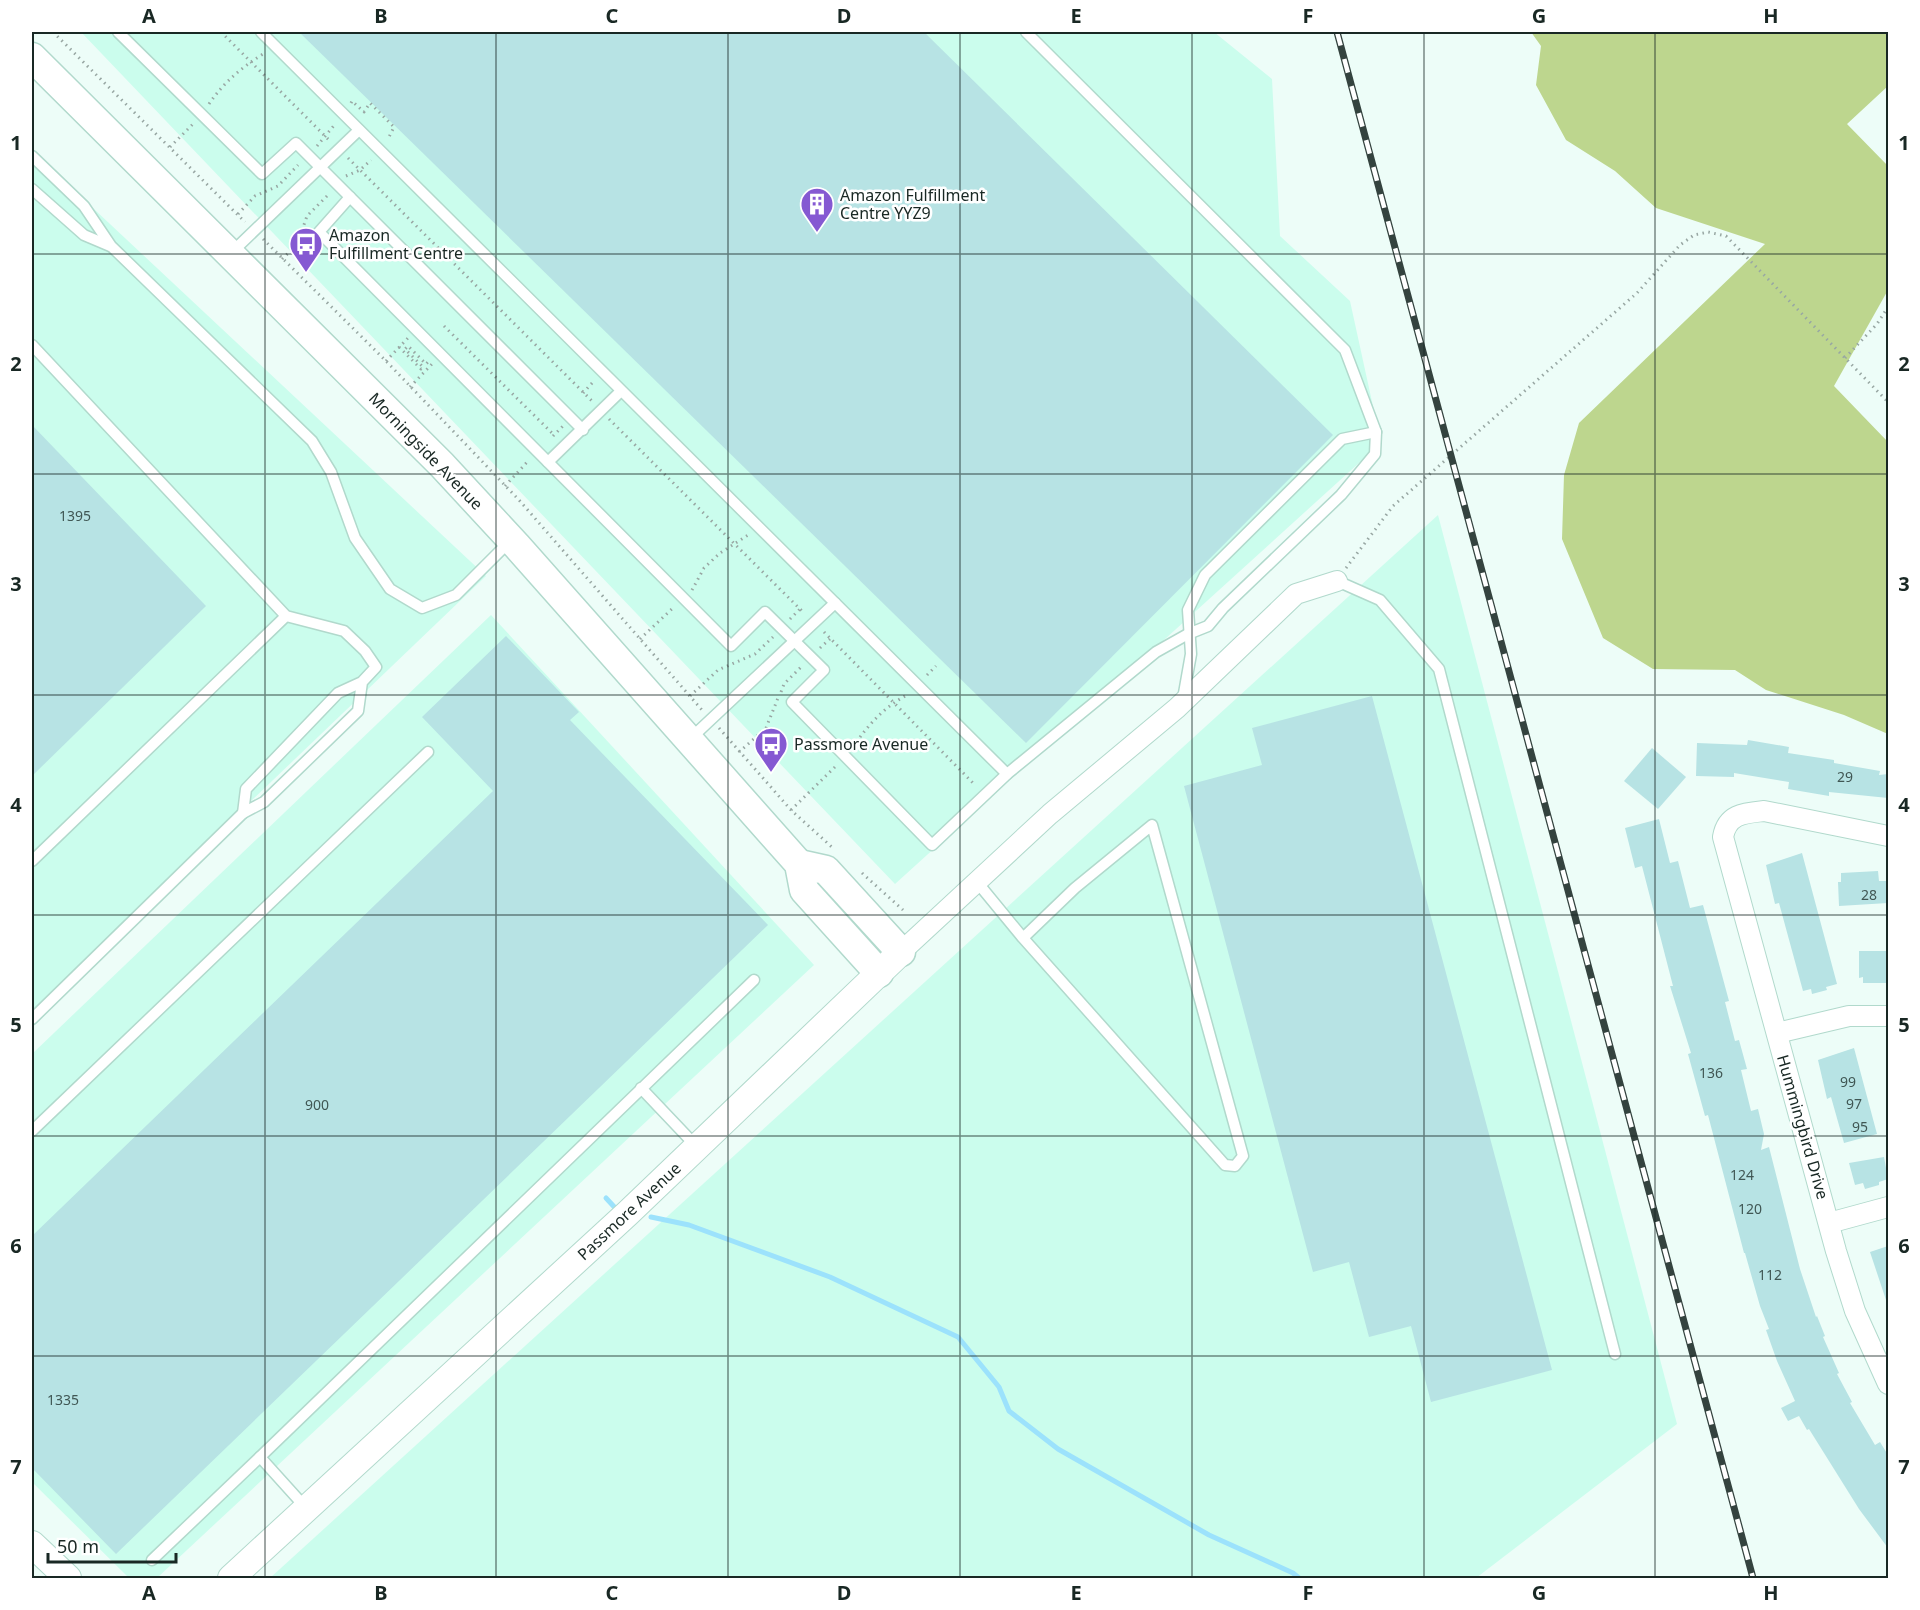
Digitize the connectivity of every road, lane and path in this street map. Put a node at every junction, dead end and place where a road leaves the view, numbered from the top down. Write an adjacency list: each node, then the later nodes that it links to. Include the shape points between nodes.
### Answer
1 (53, 32): 10 (path)
2 (118, 32): 8 (lane)
3 (261, 32): 5 (lane)
4 (1026, 32): 34 (lane, via 1345,350)
5 (273, 44): 7 (lane); 8 (path, via 221,86)
6 (32, 57): 20 (main road, Morningside Avenue)
7 (343, 113): 9 (lane); 11 (path, via 352,101 364,112 369,103 394,128 387,140 390,142); 12 (path)
8 (202, 115): 10 (path); 12 (lane, via 262,174 296,143)
9 (359, 130): 11 (lane); 14 (lane)
10 (170, 147): 17 (path)
11 (381, 151): 31 (lane)
12 (308, 155): 14 (lane); 17 (path, via 278,186 255,196)
13 (32, 156): 19 (lane, via 84,206)
14 (320, 167): 16 (lane); 18 (lane)
15 (32, 189): 19 (lane, via 84,235)
16 (350, 197): 26 (lane, via 319,232); 33 (lane)
17 (238, 214): 18 (path)
18 (254, 230): 20 (lane); 28 (path)
19 (111, 246): 38 (lane, via 312,441 331,472 355,538 390,589 422,608 456,595)
20 (230, 254): 38 (main road, Morningside Avenue, via 436,459)
21 (1888, 307): 27 (path)
22 (444, 326): 35 (path)
23 (404, 342): 25 (path)
24 (32, 345): 43 (lane)
25 (399, 347): 26 (path, via 421,369 405,349 408,346 426,364); 28 (path)
26 (438, 352): 36 (lane)
27 (1845, 358): 32 (path); 39 (path, via 1726,236 1708,232 1694,235 1637,293 1393,506)
28 (386, 361): 30 (path)
29 (430, 366): 30 (path)
30 (410, 387): 46 (path, via 519,500)
31 (621, 390): 33 (lane); 37 (lane)
32 (1888, 402)
33 (582, 430): 36 (lane)
34 (1376, 432): 45 (lane, via 1375,454 1341,495 1208,626); 45 (lane, via 1342,439 1205,575 1188,610)
35 (554, 435)
36 (548, 462): 40 (lane)
37 (758, 527): 40 (path, via 704,568); 41 (lane)
38 (511, 540): 54 (main road, Morningside Avenue)
39 (1337, 581): 52 (street, Passmore Avenue, via 1296,594); 79 (lane, via 1380,600 1439,669)
40 (684, 598): 44 (lane, via 731,646 765,612); 46 (path)
41 (835, 603): 47 (lane); 50 (lane)
42 (800, 609): 44 (path)
43 (286, 616): 49 (lane, via 344,631 375,667); 62 (lane)
44 (781, 628): 47 (lane); 51 (path, via 755,654 718,670)
45 (1188, 634): 52 (lane, via 1191,654); 57 (lane, via 1156,652)
46 (640, 639): 51 (path)
47 (794, 642): 53 (lane); 56 (lane, via 824,670 792,702)
48 (936, 666): 50 (path)
49 (362, 682): 59 (lane, via 338,693 246,789); 59 (lane, via 358,711 264,802)
50 (917, 685): 56 (path, via 882,711); 57 (lane)
51 (690, 696): 53 (path)
52 (1183, 702): 65 (street, Passmore Avenue, via 1050,814)
53 (711, 720): 54 (lane); 58 (path)
54 (689, 741): 63 (main road, Morningside Avenue)
55 (428, 752): 75 (lane)
56 (845, 757): 57 (lane, via 932,845); 58 (path)
57 (1007, 774)
58 (791, 810): 61 (path)
59 (243, 813): 72 (lane)
60 (1888, 836): 73 (street, Hummingbird Drive, via 1764,811 1745,813 1725,826 1723,837)
61 (843, 856)
62 (32, 861)
63 (799, 864): 68 (main road, via 826,870); 69 (main road, Morningside Avenue, via 804,890)
64 (860, 871): 66 (path)
65 (977, 882): 67 (lane); 68 (street, Passmore Avenue)
66 (903, 910)
67 (1023, 938): 67 (lane, via 1225,1165 1235,1166 1244,1156 1152,825 1075,888)
68 (901, 952): 69 (street, Passmore Avenue)
69 (879, 973): 76 (street, Passmore Avenue)
70 (754, 980): 74 (lane)
71 (1888, 1016): 73 (street, via 1849,1016)
72 (32, 1019)
73 (1777, 1033): 78 (street, Hummingbird Drive)
74 (642, 1088): 76 (lane); 81 (lane)
75 (32, 1131)
76 (697, 1147): 82 (street, Passmore Avenue)
77 (1888, 1207): 78 (street)
78 (1829, 1223): 80 (street, Hummingbird Drive, via 1855,1311)
79 (1615, 1354)
80 (1888, 1384)
81 (260, 1457): 82 (lane); 84 (lane)
82 (306, 1508): 86 (street, Passmore Avenue)
83 (32, 1544): 85 (street)
84 (152, 1560)
85 (68, 1578)
86 (231, 1578)

